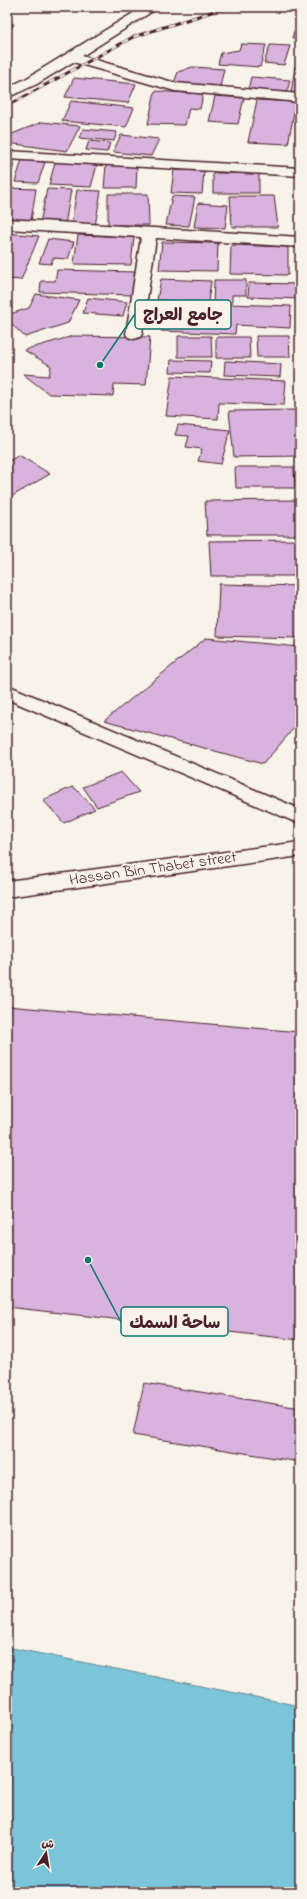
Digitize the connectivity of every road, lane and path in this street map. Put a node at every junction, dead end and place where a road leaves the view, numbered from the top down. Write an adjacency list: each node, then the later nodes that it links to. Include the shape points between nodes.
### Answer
1 (152, 7): 2 (street)
2 (71, 56): 3 (street); 4 (street, via 175,87)
3 (7, 94)
4 (300, 98)
5 (7, 155): 6 (street)
6 (300, 172)
7 (7, 224): 8 (street)
8 (149, 233): 9 (street); 10 (street)
9 (300, 242)
10 (134, 334)
11 (7, 691): 12 (street)
12 (300, 817)
13 (300, 849): 14 (street, Hassan Bin Thabet street)
14 (7, 889)

